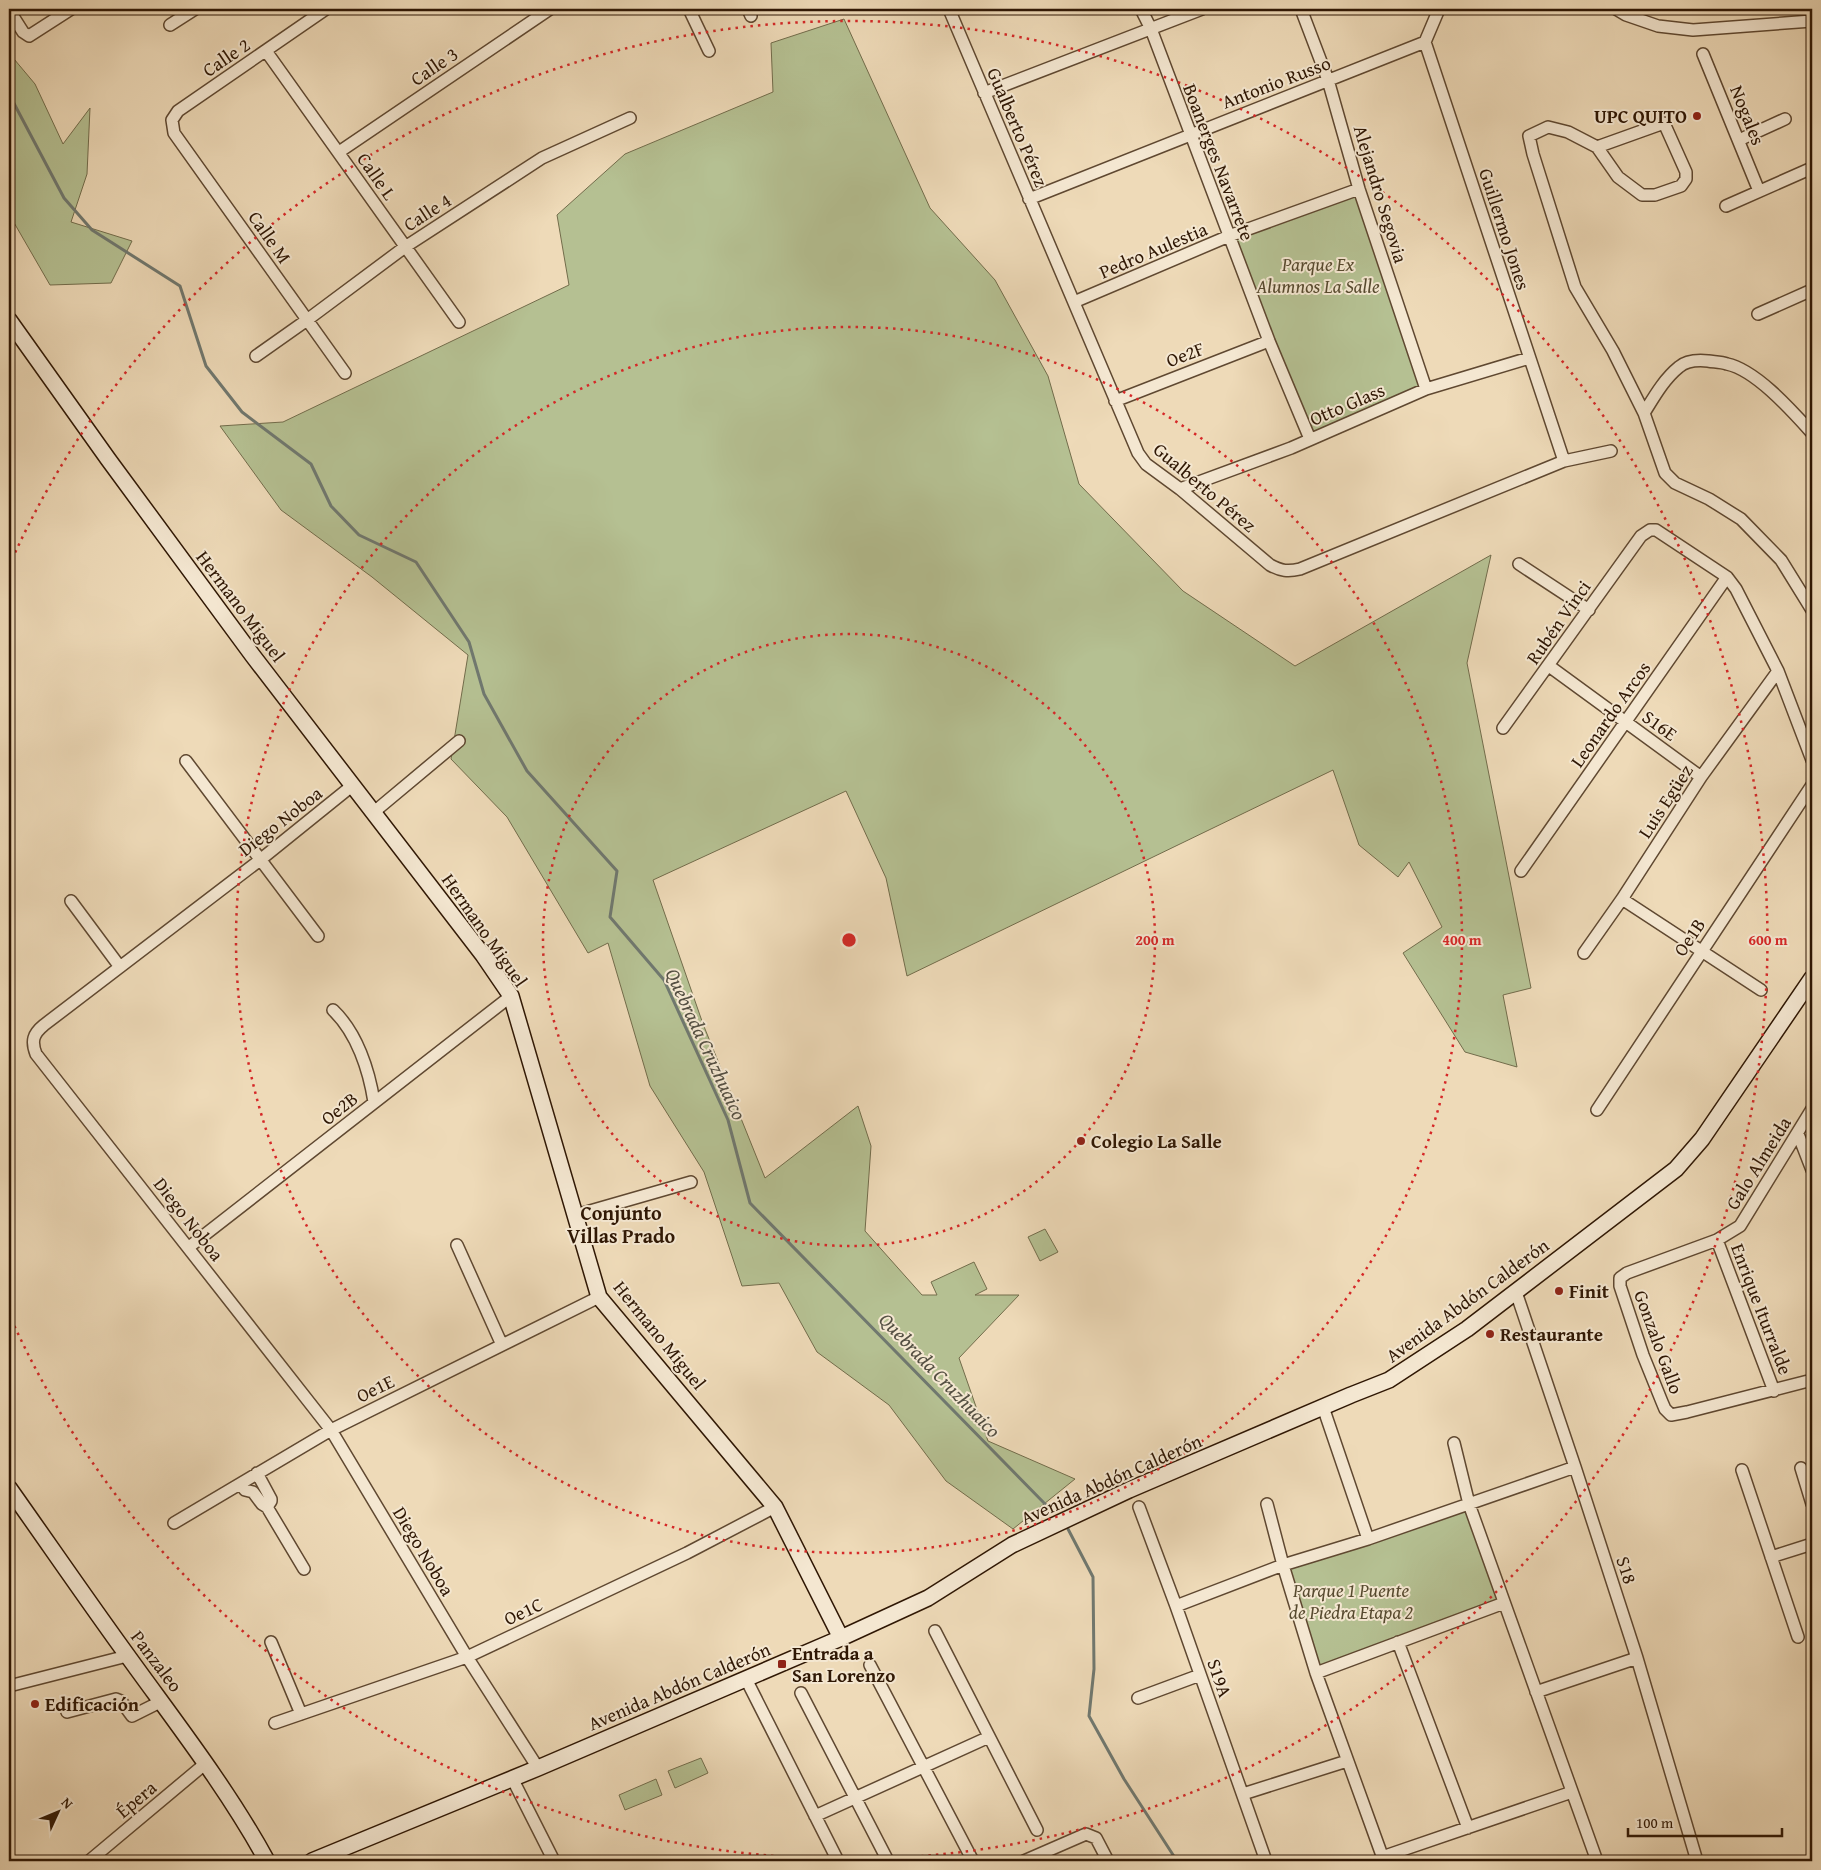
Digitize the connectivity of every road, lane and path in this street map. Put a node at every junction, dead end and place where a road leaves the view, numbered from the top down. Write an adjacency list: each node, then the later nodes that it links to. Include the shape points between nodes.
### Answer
1 (71, 9): 12 (street, via 29,36)
2 (195, 9): 14 (street)
3 (326, 9): 17 (street, Calle 2)
4 (550, 9): 28 (street, Calle 3)
5 (688, 9): 18 (street)
6 (949, 9): 21 (street, Gualberto Pérez)
7 (1141, 9): 15 (street, Boanerges Navarrete)
8 (1202, 9): 15 (street)
9 (1301, 9): 20 (street, Alejandro Segovia)
10 (1439, 9): 16 (street)
11 (1616, 9): 13 (street, via 1658,26 1693,30)
12 (9, 10)
13 (1812, 21)
14 (170, 25)
15 (1151, 29): 21 (street); 25 (street, Boanerges Navarrete)
16 (1425, 42): 20 (street, Antonio Russo); 44 (street, Guillermo Jones)
17 (266, 51): 24 (street, Calle 2, via 178,110); 28 (street, Calle L)
18 (710, 51)
19 (1703, 54): 26 (street, Nogales)
20 (1328, 80): 25 (street, Antonio Russo); 30 (street, Alejandro Segovia)
21 (984, 93): 32 (street, Gualberto Pérez)
22 (630, 118): 35 (street, Calle 4, via 542,158)
23 (1785, 119): 26 (street)
24 (172, 120): 40 (street, Calle M, via 174,133)
25 (1190, 134): 32 (street, Antonio Russo); 34 (street, Boanerges Navarrete)
26 (1739, 140): 31 (street, Nogales)
27 (1597, 147): 27 (street, via 1618,177 1642,195 1655,196 1681,186 1686,179 1686,172 1664,123); 48 (street, via 1568,132 1548,127 1529,136 1575,287 1614,351)
28 (339, 152): 35 (street, Calle L)
29 (1812, 168): 31 (street)
30 (1359, 189): 34 (street, Pedro Aulestia); 46 (street, Alejandro Segovia)
31 (1759, 191): 33 (street)
32 (1029, 199): 37 (street, Gualberto Pérez)
33 (1726, 206)
34 (1229, 236): 37 (street, Pedro Aulestia); 42 (street, Boanerges Navarrete)
35 (405, 247): 40 (street, Calle 4); 41 (street, Calle L)
36 (1812, 290): 38 (street)
37 (1074, 302): 47 (street, Gualberto Pérez)
38 (1758, 314)
39 (9, 320): 66 (street, Hermano Miguel, via 253,656)
40 (307, 320): 43 (street, Calle 4); 45 (street, Calle M)
41 (459, 322)
42 (1269, 341): 47 (street, Oe2F); 50 (street, Boanerges Navarrete)
43 (256, 356)
44 (1529, 358): 46 (street, Otto Glass); 52 (street, Guillermo Jones)
45 (345, 373)
46 (1426, 389): 50 (street, Otto Glass)
47 (1115, 400): 53 (street, Gualberto Pérez, via 1138,454 1146,464)
48 (1644, 413): 49 (street, via 1679,366 1703,361 1728,364 1747,372 1785,404); 56 (street, via 1670,480 1741,519 1782,560)
49 (1812, 433)
50 (1310, 439): 53 (street, Otto Glass)
51 (1612, 451): 52 (street, Gualberto Pérez)
52 (1564, 460): 53 (street, Gualberto Pérez, via 1290,572 1270,565)
53 (1180, 488)
54 (1519, 564): 57 (street)
55 (1727, 577): 57 (street, Rubén Vinci, via 1661,532 1650,530 1641,536); 59 (street); 60 (street, Leonardo Arcos)
56 (1812, 608)
57 (1588, 610): 58 (street, Rubén Vinci)
58 (1549, 666): 60 (street, S16E); 61 (street, Rubén Vinci)
59 (1778, 671): 63 (street); 65 (street, Luis Egüez)
60 (1626, 723): 65 (street, S16E); 70 (street, Leonardo Arcos)
61 (1503, 728)
62 (459, 740): 68 (street)
63 (1812, 760)
64 (186, 762): 69 (street)
65 (1702, 777): 71 (street, Luis Egüez)
66 (353, 785): 68 (street, Hermano Miguel); 69 (street, Diego Noboa)
67 (1812, 785): 74 (street, Oe1B)
68 (374, 812): 79 (street, Hermano Miguel)
69 (260, 860): 73 (street); 76 (street, Diego Noboa)
70 (1521, 871)
71 (1622, 899): 74 (street); 75 (street, Luis Egüez)
72 (71, 901): 76 (street)
73 (318, 936)
74 (1701, 951): 78 (street); 83 (street, Oe1B)
75 (1584, 953)
76 (120, 967): 90 (street, Diego Noboa, via 38,1030 33,1045 36,1054)
77 (1812, 978): 92 (street, Avenida Abdón Calderón, via 1690,1154 1676,1169)
78 (1761, 990)
79 (511, 996): 81 (street, Oe2B); 87 (street, Hermano Miguel)
80 (333, 1010): 81 (street, via 354,1038)
81 (374, 1102): 90 (street, Oe2B)
82 (1812, 1109): 84 (street, Galo Almeida)
83 (1597, 1110)
84 (1798, 1134): 85 (street); 88 (street, Galo Almeida, via 1740,1226)
85 (1812, 1170)
86 (691, 1182): 87 (street)
87 (576, 1215): 93 (street, Hermano Miguel)
88 (1717, 1240): 91 (street, Galo Almeida); 96 (street, Enrique Iturralde)
89 (457, 1245): 94 (street)
90 (189, 1247): 98 (street, Diego Noboa)
91 (1620, 1278): 96 (street, Gonzalo Gallo, via 1643,1354 1665,1410 1671,1415)
92 (1516, 1292): 97 (street, Avenida Abdón Calderón, via 1438,1350 1389,1380); 100 (street, S18)
93 (599, 1297): 94 (street, Oe1E); 110 (street, Hermano Miguel)
94 (502, 1345): 98 (street, Oe1E)
95 (1812, 1380): 96 (street)
96 (1774, 1391)
97 (1324, 1407): 113 (street); 122 (street, Avenida Abdón Calderón, via 1130,1490 1012,1545 928,1598)
98 (331, 1430): 103 (street, Oe1E); 126 (street, Diego Noboa)
99 (1454, 1443): 107 (street)
100 (1576, 1467): 107 (street); 127 (street, S18)
101 (1801, 1468): 108 (street)
102 (1742, 1470): 115 (street)
103 (257, 1473): 104 (street, Oe1E); 109 (street, via 272,1501)
104 (240, 1484): 109 (street); 112 (street, Oe1E)
105 (9, 1488): 125 (street, Panzaleo)
106 (1267, 1504): 116 (street)
107 (1469, 1504): 113 (street); 118 (street)
108 (1812, 1504)
109 (267, 1507): 117 (street)
110 (775, 1507): 122 (street, Hermano Miguel); 126 (street, Oe1C, via 687,1553)
111 (1139, 1507): 119 (street, S19A)
112 (174, 1523)
113 (1368, 1540): 116 (street)
114 (1812, 1544): 115 (street)
115 (1771, 1558): 121 (street)
116 (1283, 1565): 119 (street); 129 (street)
117 (304, 1569)
118 (1504, 1603): 124 (street); 133 (street)
119 (1176, 1606): 130 (street, S19A)
120 (935, 1631): 140 (street)
121 (1798, 1637)
122 (841, 1638): 131 (street, Avenida Abdón Calderón)
123 (271, 1642): 138 (street)
124 (1398, 1642): 129 (street); 150 (street)
125 (127, 1656): 132 (street); 136 (street, Panzaleo)
126 (467, 1657): 138 (street, Oe1C); 144 (street, Diego Noboa)
127 (1637, 1658): 133 (street); 164 (street, S18)
128 (870, 1665): 143 (street)
129 (1316, 1673): 141 (street)
130 (1200, 1675): 135 (street); 147 (street, S19A)
131 (746, 1680): 144 (street, Avenida Abdón Calderón); 149 (street)
132 (9, 1686)
133 (1536, 1692): 146 (street)
134 (801, 1693): 148 (street)
135 (1138, 1698)
136 (162, 1701): 137 (street, via 132,1716 116,1699); 142 (street, Panzaleo)
137 (67, 1712)
138 (301, 1714): 139 (street, Oe1C)
139 (275, 1723)
140 (989, 1737): 143 (street); 151 (street)
141 (1347, 1761): 147 (street); 152 (street)
142 (206, 1763): 153 (street, Épera); 154 (street, Panzaleo)
143 (924, 1767): 148 (street); 159 (street)
144 (538, 1768): 145 (street, Avenida Abdón Calderón)
145 (512, 1778): 155 (street, Avenida Abdón Calderón); 156 (street)
146 (1572, 1792): 150 (street); 163 (street)
147 (1243, 1794): 162 (street, S19A)
148 (856, 1798): 149 (street); 158 (street)
149 (815, 1816): 157 (street)
150 (1468, 1828): 152 (street)
151 (1037, 1830)
152 (1383, 1859)
153 (88, 1861)
154 (267, 1861)
155 (312, 1861)
156 (554, 1861)
157 (838, 1861)
158 (888, 1861)
159 (973, 1861)
160 (1024, 1861): 161 (street, via 1086,1834 1096,1838)
161 (1108, 1861)
162 (1266, 1861)
163 (1597, 1861)
164 (1697, 1861)

